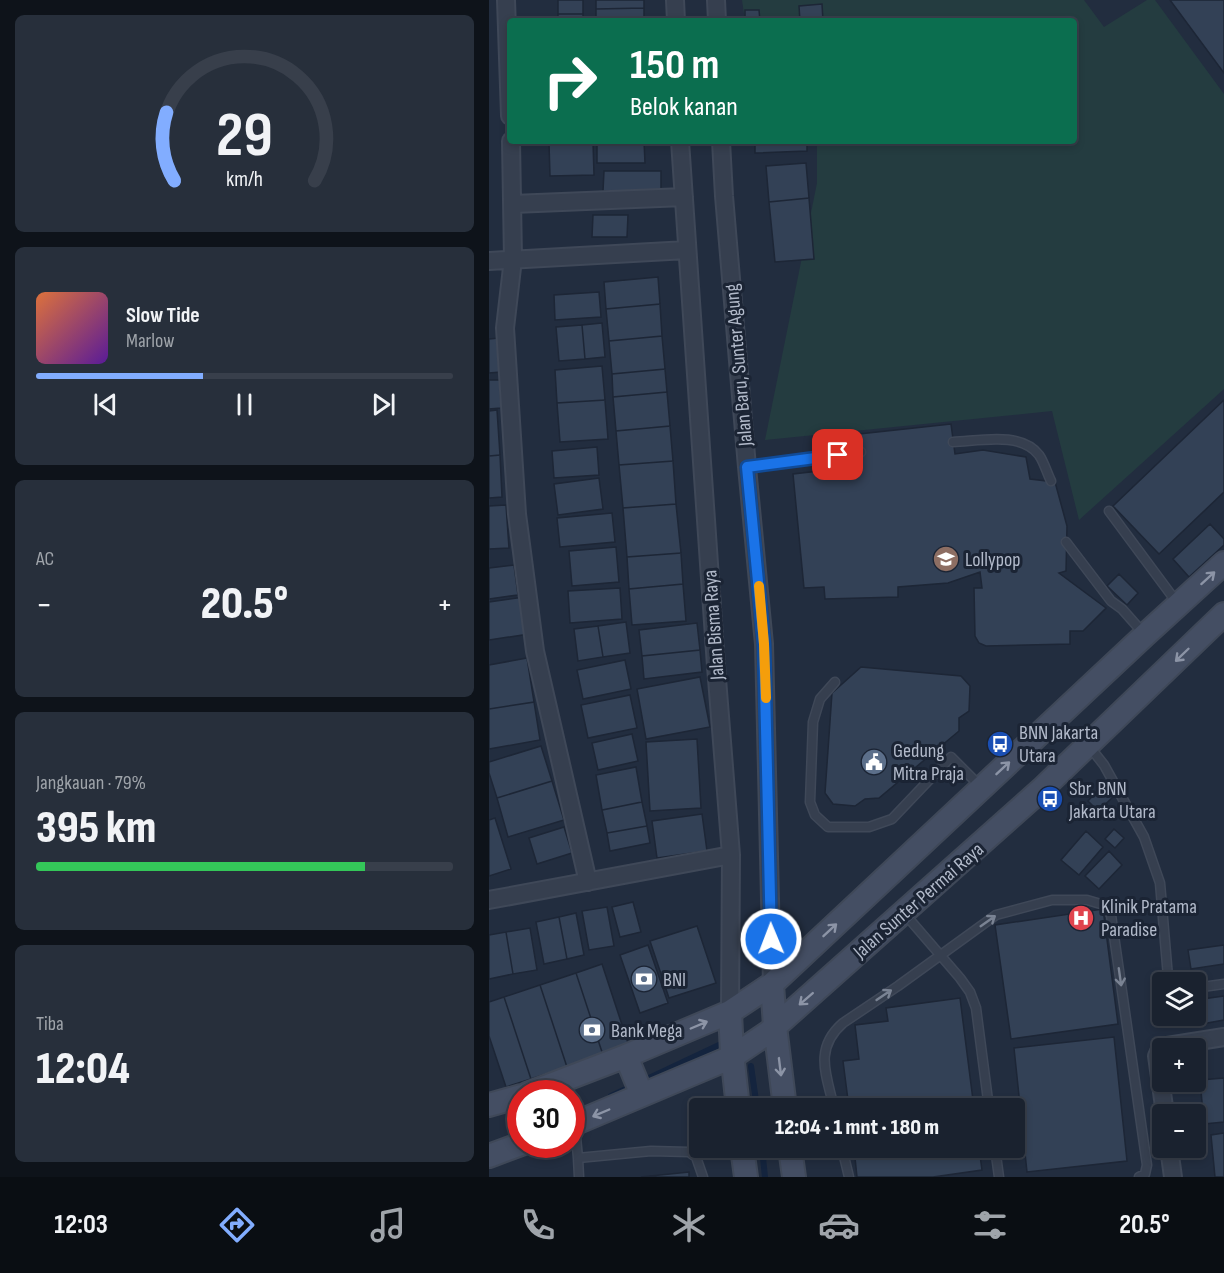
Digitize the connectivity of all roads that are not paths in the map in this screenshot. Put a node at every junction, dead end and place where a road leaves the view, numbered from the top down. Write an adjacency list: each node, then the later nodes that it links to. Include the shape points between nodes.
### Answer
1 (506, 0): 6 (street)
2 (675, 0): 4 (street)
3 (716, 0): 5 (street)
4 (676, 18)
5 (717, 18)
6 (507, 29)
7 (511, 144): 11 (street)
8 (680, 144): 10 (street, Jalan Bisma Raya)
9 (721, 144): 17 (street, Jalan Baru, Sunter Agung)
10 (684, 197): 11 (street); 12 (street, Jalan Bisma Raya)
11 (513, 204): 13 (street)
12 (687, 250): 13 (street); 28 (street, Jalan Bisma Raya)
13 (513, 260): 14 (street); 29 (street, via 505,328 517,514 535,651)
14 (489, 261)
15 (953, 442): 18 (lane, via 1007,439 1025,443 1039,455)
16 (861, 452): 17 (lane)
17 (747, 467): 34 (street, Jalan Baru, Sunter Agung, via 764,644)
18 (1051, 481)
19 (1109, 511): 22 (lane)
20 (1066, 542): 24 (lane, via 1110,601)
21 (1224, 563): 22 (street, Jalan Sunter Permai Raya, one-way to 21)
22 (1178, 605): 24 (street, Jalan Sunter Permai Raya)
23 (1224, 614): 26 (street, Jalan Sunter Permai Raya, one-way to 26)
24 (1145, 635): 27 (street, Jalan Sunter Permai Raya, one-way to 24)
25 (835, 682): 27 (lane, via 820,699 813,722 810,802 815,815 828,827 869,827 892,819 951,757)
26 (1088, 746): 31 (street, Jalan Sunter Permai Raya); 33 (lane, via 1104,765 1144,837 1157,873)
27 (982, 788): 34 (street, Jalan Sunter Permai Raya, one-way to 27)
28 (731, 855): 29 (street); 37 (street, Jalan Bisma Raya)
29 (588, 882): 30 (street)
30 (489, 900)
31 (904, 913): 32 (lane); 38 (street, Jalan Sunter Permai Raya, one-way to 38)
32 (941, 955): 45 (lane, one-way to 32, via 824,1051 835,1030); 46 (lane, via 970,992 976,1008); 66 (lane, one-way to 66, via 996,915 1052,900 1087,900 1104,906 1111,915 1147,1165 1145,1174)
33 (1168, 972)
34 (772, 984): 37 (street, Jalan Sunter Permai Raya); 38 (street)
35 (1224, 984): 36 (lane)
36 (1206, 986)
37 (730, 1012): 40 (street, Jalan Bisma Raya); 41 (street, Jalan Sunter Permai Raya, one-way to 37)
38 (775, 1026): 40 (street, Jalan Sunter Permai Raya); 44 (street, one-way to 44)
39 (1224, 1037): 48 (street, via 1161,1047 1157,1056)
40 (732, 1057): 41 (street, Jalan Sunter Permai Raya); 43 (street, Jalan Bisma Raya)
41 (635, 1077): 42 (street); 50 (street, Jalan Sunter Permai Raya, one-way to 50)
42 (585, 1085)
43 (737, 1098)
44 (784, 1098)
45 (832, 1098)
46 (988, 1098)
47 (507, 1100): 49 (street)
48 (1164, 1104)
49 (489, 1105)
50 (585, 1115)
51 (507, 1149): 52 (street)
52 (489, 1156)
53 (585, 1157): 61 (lane, via 651,1150 689,1152 696,1157)
54 (578, 1158): 60 (lane)
55 (743, 1158): 62 (street)
56 (791, 1158): 63 (street)
57 (844, 1158): 64 (lane)
58 (996, 1158): 65 (lane)
59 (1170, 1158): 67 (street)
60 (579, 1177)
61 (703, 1177)
62 (746, 1177)
63 (793, 1177)
64 (849, 1177)
65 (999, 1177)
66 (1139, 1177)
67 (1173, 1177)

